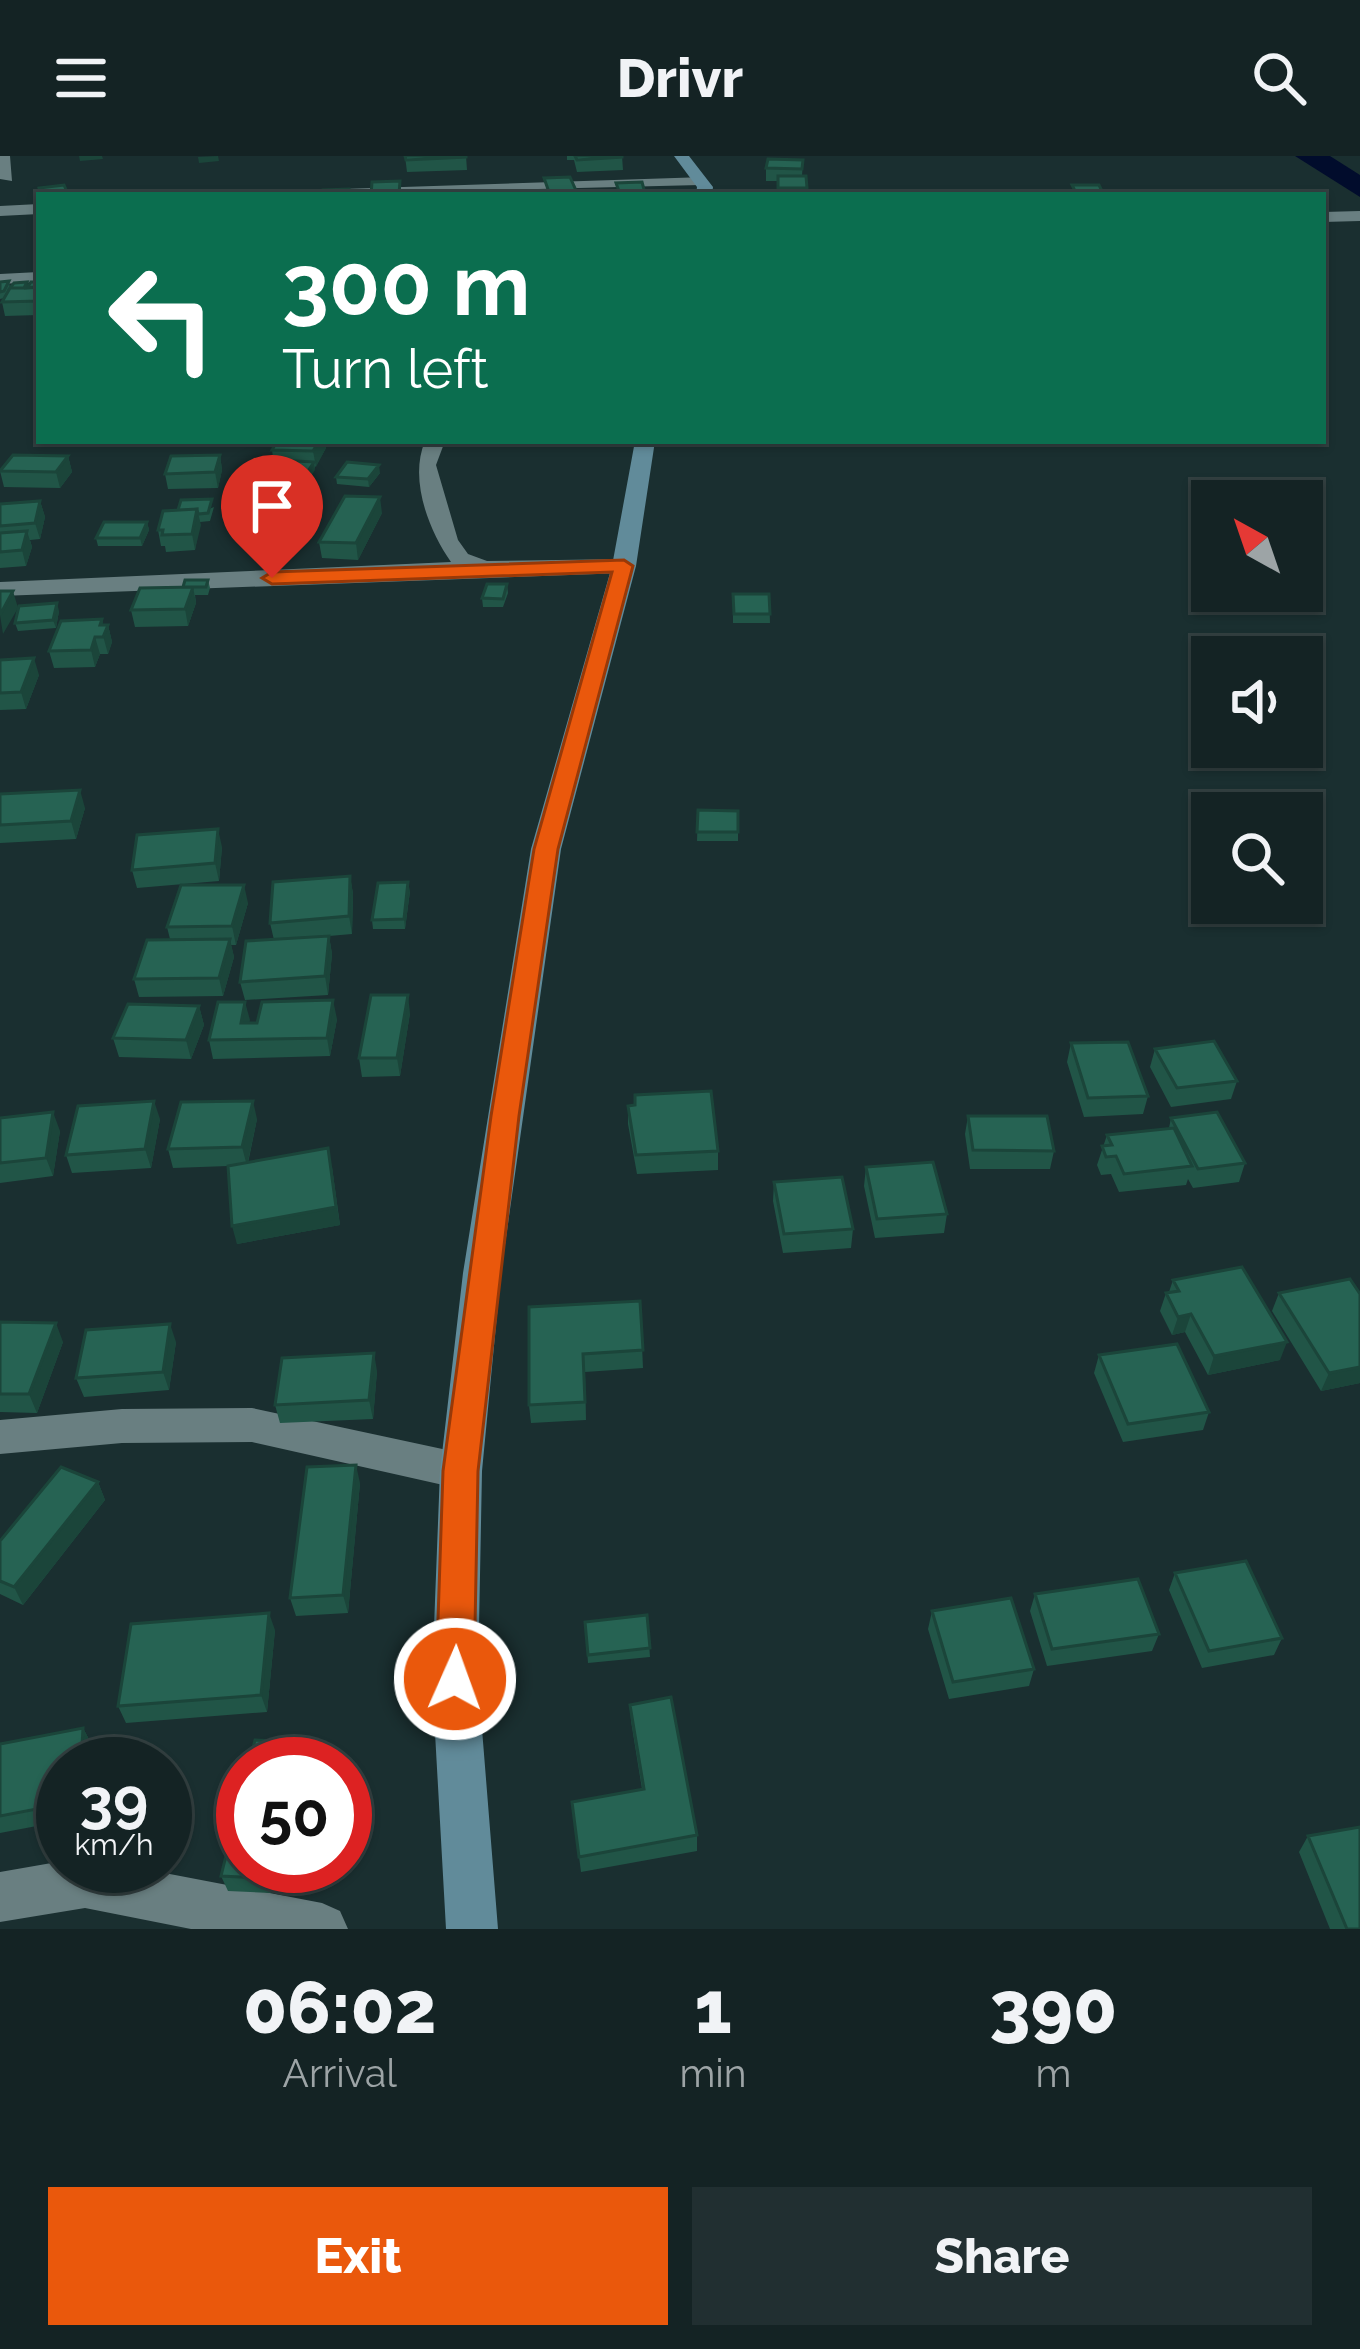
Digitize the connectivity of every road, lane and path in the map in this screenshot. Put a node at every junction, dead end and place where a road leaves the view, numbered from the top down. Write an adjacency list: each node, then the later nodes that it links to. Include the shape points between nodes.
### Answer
1 (3, 156): 3 (street)
2 (681, 156): 4 (main road)
3 (7, 178)
4 (702, 188): 5 (street)
5 (534, 189): 6 (street)
6 (422, 192)
7 (36, 209): 8 (street)
8 (0, 212)
9 (1360, 216): 10 (street)
10 (1326, 217)
11 (36, 278): 12 (street)
12 (0, 279)
13 (434, 444): 16 (street, via 425,464 447,540 460,560)
14 (644, 444): 15 (main road)
15 (624, 566): 16 (street); 19 (main road, via 546,849 482,1273)
16 (484, 568): 17 (street)
17 (0, 590)
18 (0, 1437): 19 (street, via 252,1425)
19 (461, 1471): 22 (main road, via 455,1679)
20 (0, 1898): 21 (street, via 85,1883)
21 (322, 1929)
22 (472, 1929)

